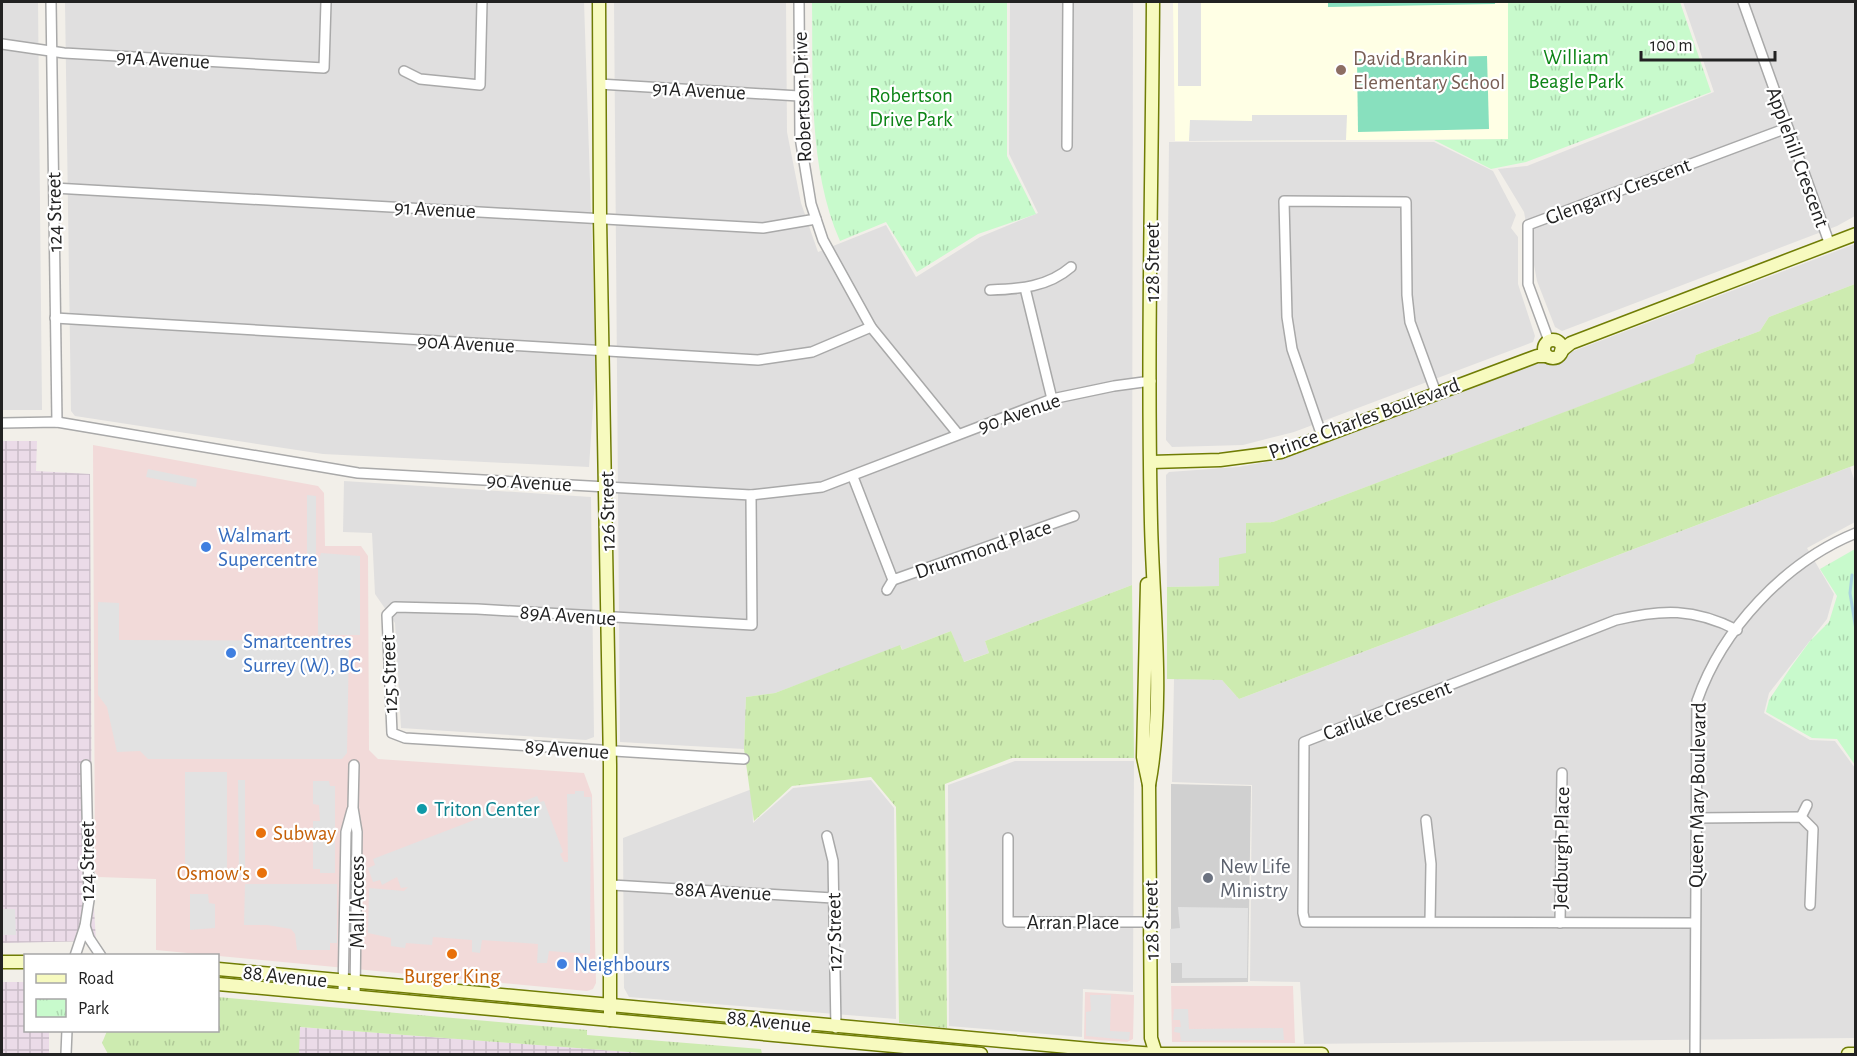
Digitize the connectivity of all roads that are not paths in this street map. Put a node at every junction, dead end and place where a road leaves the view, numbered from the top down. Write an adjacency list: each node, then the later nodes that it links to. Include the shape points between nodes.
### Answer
1 (51, 2): 10 (street, 124 Street)
2 (326, 2): 10 (street, 91A Avenue, via 324,68)
3 (482, 2): 11 (street, via 480,85 420,79)
4 (599, 2): 12 (main road, 126 Street)
5 (799, 2): 13 (street, Robertson Drive)
6 (1068, 2): 15 (street)
7 (1153, 2): 28 (main road, 128 Street)
8 (1743, 2): 14 (street, Applehill Crescent)
9 (2, 44): 10 (street, 91A Avenue)
10 (51, 51): 16 (street, 124 Street)
11 (404, 71)
12 (599, 84): 13 (street, 91A Avenue); 17 (main road, 126 Street)
13 (799, 96): 18 (street, Robertson Drive, via 802,159)
14 (1786, 128): 20 (street, Applehill Crescent); 26 (street, Glengarry Crescent, via 1528,225 1528,284)
15 (1067, 146)
16 (54, 188): 17 (street, 91 Avenue); 24 (street, 124 Street)
17 (600, 218): 18 (street, 91 Avenue, via 763,228); 27 (main road, 126 Street)
18 (816, 219): 25 (street, Robertson Drive, via 823,240)
19 (1856, 234): 20 (main road, Prince Charles Boulevard)
20 (1830, 244): 26 (main road, Prince Charles Boulevard)
21 (1071, 267): 22 (street, via 1059,278)
22 (1025, 288): 23 (street); 30 (street)
23 (990, 290)
24 (56, 318): 27 (street, 90A Avenue); 31 (street, 124 Street)
25 (871, 327): 27 (street, 90A Avenue, via 831,346 780,359); 33 (street, Robertson Drive)
26 (1553, 348): 29 (main road, Prince Charles Boulevard)
27 (604, 352): 37 (main road, 126 Street)
28 (1151, 381): 30 (street, 90 Avenue); 35 (main road, 128 Street)
29 (1436, 393): 34 (main road, Prince Charles Boulevard); 34 (street, via 1410,322 1406,202 1284,201 1287,317 1292,349)
30 (1052, 399): 33 (street, 90 Avenue)
31 (57, 422): 32 (street, 90 Avenue); 37 (street, 90 Avenue, via 358,473)
32 (2, 423)
33 (958, 434): 36 (street, 90 Avenue)
34 (1323, 436): 35 (main road, Prince Charles Boulevard, via 1281,452 1247,458)
35 (1150, 462): 62 (main road, 128 Street, via 1155,686 1155,756 1149,785)
36 (853, 477): 38 (street, 90 Avenue, via 822,487); 41 (street, Drummond Place)
37 (607, 486): 38 (street, 90 Avenue); 44 (main road, 126 Street)
38 (751, 495): 44 (street, 89A Avenue, via 752,625)
39 (1074, 516): 41 (street, Drummond Place)
40 (1856, 533): 45 (street, Queen Mary Boulevard, via 1807,558 1765,596)
41 (893, 580): 42 (street)
42 (887, 590)
43 (387, 615): 44 (street, 89A Avenue, via 395,607); 46 (street, 125 Street)
44 (608, 618): 47 (main road, 126 Street)
45 (1737, 630): 54 (street, Queen Mary Boulevard, via 1709,669 1697,701); 61 (street, Carluke Crescent, via 1716,619 1680,611 1616,620 1304,742 1305,922)
46 (392, 733): 47 (street, 89 Avenue, via 405,738)
47 (610, 753): 48 (street, 89 Avenue); 58 (main road, 126 Street)
48 (744, 759)
49 (86, 765): 65 (street, 124 Street, via 89,900)
50 (354, 765): 71 (street, Mall Access, via 353,808 346,832)
51 (1562, 773): 63 (street, Jedburgh Place)
52 (1807, 805): 53 (street)
53 (1801, 817): 54 (street); 60 (street, via 1813,829)
54 (1695, 818): 64 (street, Queen Mary Boulevard)
55 (1426, 820): 61 (street, via 1431,864)
56 (827, 836): 59 (street, 127 Street, via 833,861)
57 (1008, 838): 62 (street, Arran Place, via 1008,922)
58 (612, 885): 59 (street, 88A Avenue); 74 (main road, 126 Street)
59 (833, 898): 76 (street, 127 Street)
60 (1810, 905)
61 (1430, 921): 63 (street, Carluke Crescent)
62 (1150, 922): 78 (main road, 128 Street)
63 (1560, 923): 64 (street, Carluke Crescent)
64 (1694, 923): 84 (street, Queen Mary Boulevard)
65 (85, 926): 66 (street, 124 Street); 67 (street)
66 (76, 954)
67 (99, 954)
68 (2, 962): 69 (main road)
69 (24, 962)
70 (219, 969): 71 (main road, 88 Avenue)
71 (350, 982): 73 (street, Mall Access); 74 (main road, 88 Avenue)
72 (219, 984): 73 (main road, 88 Avenue)
73 (349, 996): 75 (main road, 88 Avenue)
74 (611, 1006): 75 (main road, 126 Street); 76 (main road, 88 Avenue)
75 (610, 1020): 80 (main road, 88 Avenue)
76 (836, 1028): 81 (main road, 88 Avenue)
77 (67, 1032): 79 (street)
78 (1151, 1038): 81 (main road); 82 (main road, 128 Street)
79 (66, 1054)
80 (981, 1054)
81 (1142, 1054): 82 (main road, 88 Avenue)
82 (1156, 1054): 83 (main road, 88 Avenue)
83 (1322, 1054)
84 (1695, 1054)
85 (1848, 1054): 86 (main road)
86 (1856, 1054)

